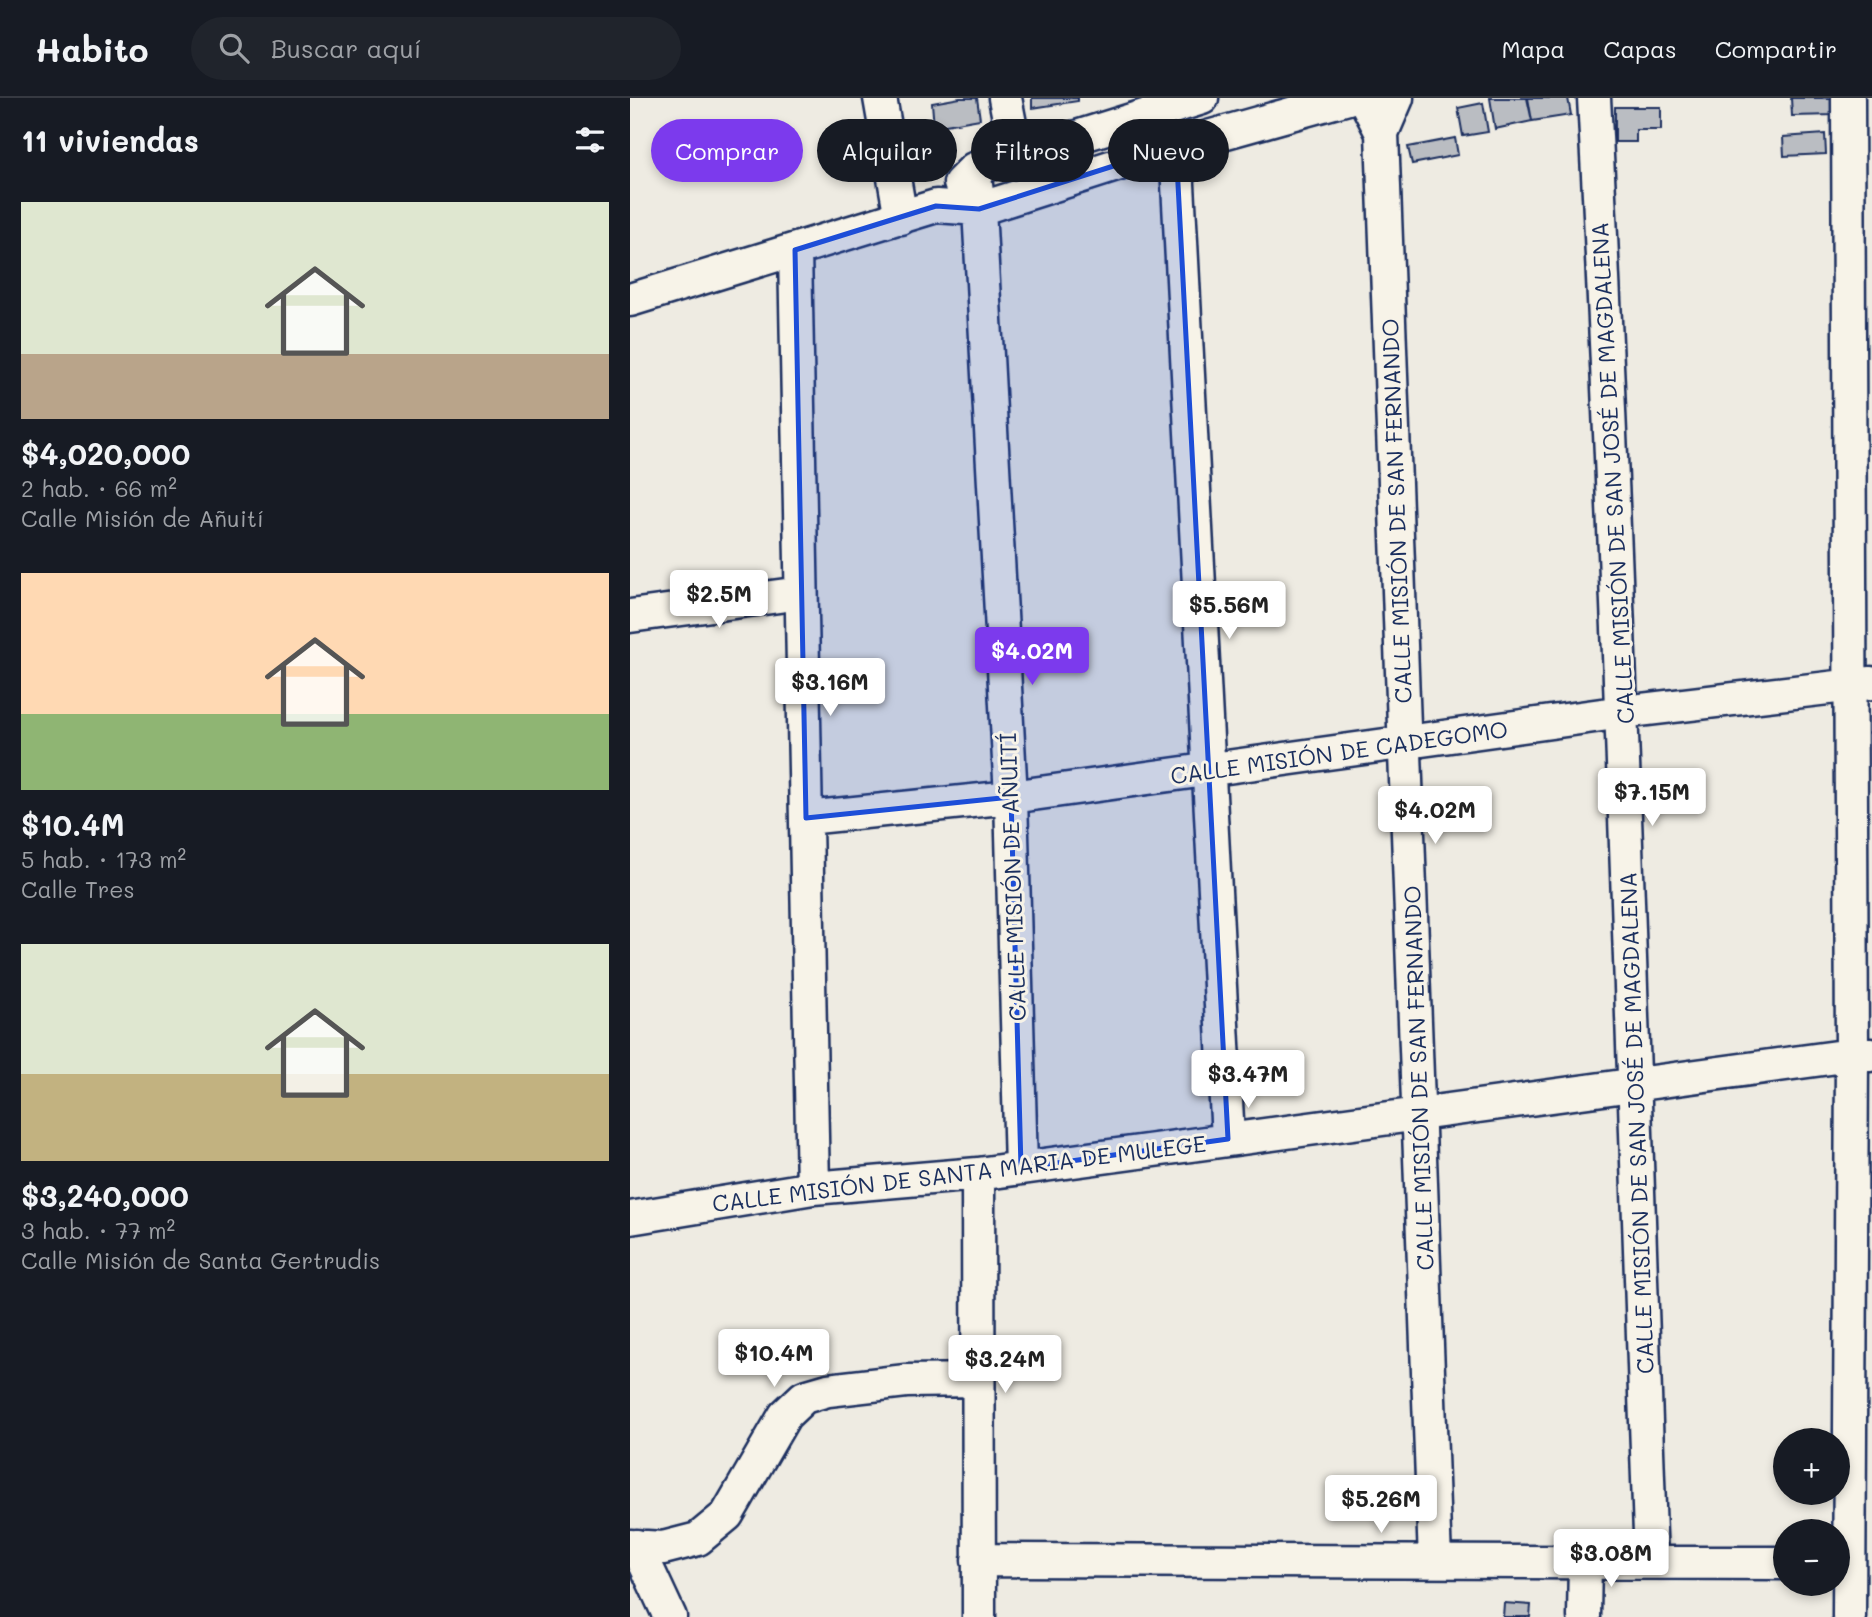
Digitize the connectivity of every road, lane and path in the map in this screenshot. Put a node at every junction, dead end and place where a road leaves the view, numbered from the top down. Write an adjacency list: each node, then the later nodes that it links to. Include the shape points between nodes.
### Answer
1 (880, 98): 18 (street)
2 (1202, 98): 8 (street)
3 (1348, 98): 10 (street)
4 (1364, 98): 11 (street, CALLE MISIÓN DE SAN FERNANDO)
5 (1397, 98): 11 (street, CALLE MISIÓN DE SAN FERNANDO)
6 (1594, 98): 24 (street, CALLE MISIÓN DE SAN JOSÉ DE MAGDALENA)
7 (1848, 98): 23 (street)
8 (1166, 103): 9 (street)
9 (1094, 128)
10 (1229, 131)
11 (1382, 133): 25 (street, CALLE MISIÓN DE SAN FERNANDO)
12 (1108, 168): 17 (street)
13 (971, 172): 16 (street)
14 (976, 182): 17 (street, CALLE MISIÓN DE AÑUITÍ)
15 (1178, 182): 26 (street)
16 (936, 206): 17 (street); 18 (street)
17 (979, 209): 27 (street, CALLE MISIÓN DE AÑUITÍ)
18 (901, 218): 19 (street)
19 (795, 250): 20 (street); 21 (street)
20 (630, 300)
21 (801, 593): 22 (street); 28 (street)
22 (630, 616)
23 (1861, 684): 24 (street, CALLE MISIÓN DE CADEGOMO); 29 (street)
24 (1623, 712): 25 (street, CALLE MISIÓN DE CADEGOMO); 30 (street, CALLE MISIÓN DE SAN JOSÉ DE MAGDALENA)
25 (1405, 742): 26 (street, CALLE MISIÓN DE CADEGOMO); 31 (street, CALLE MISIÓN DE SAN FERNANDO)
26 (1210, 770): 27 (street, CALLE MISIÓN DE CADEGOMO); 32 (street)
27 (1011, 797): 28 (street, CALLE MISIÓN DE CADEGOMO); 33 (street, CALLE MISIÓN DE AÑUITÍ)
28 (806, 818): 35 (street)
29 (1862, 1055): 30 (street, CALLE MISIÓN DE SANTA MARIA DE MULEGE); 44 (street, via 1849,1325)
30 (1633, 1084): 31 (street, CALLE MISIÓN DE SANTA MARIA DE MULEGE); 42 (street, CALLE MISIÓN DE SAN JOSÉ DE MAGDALENA)
31 (1420, 1113): 32 (street, CALLE MISIÓN DE SANTA MARIA DE MULEGE); 41 (street, CALLE MISIÓN DE SAN FERNANDO)
32 (1228, 1139): 33 (street, CALLE MISIÓN DE SANTA MARIA DE MULEGE)
33 (1021, 1168): 34 (street, CALLE MISIÓN DE SANTA MARIA DE MULEGE)
34 (978, 1174): 35 (street, CALLE MISIÓN DE SANTA MARIA DE MULEGE); 37 (street)
35 (813, 1188): 36 (street, CALLE MISIÓN DE SANTA MARIA DE MULEGE)
36 (630, 1218)
37 (978, 1380): 38 (street, via 906,1381 804,1397 785,1415 727,1515 698,1539 663,1548); 39 (street)
38 (634, 1546): 45 (street)
39 (978, 1560): 41 (street); 46 (street)
40 (1585, 1561): 41 (street); 42 (street); 47 (street)
41 (1435, 1562)
42 (1651, 1562): 43 (street)
43 (1773, 1563)
44 (1853, 1563): 48 (street)
45 (670, 1617)
46 (979, 1617)
47 (1584, 1617)
48 (1849, 1617)

